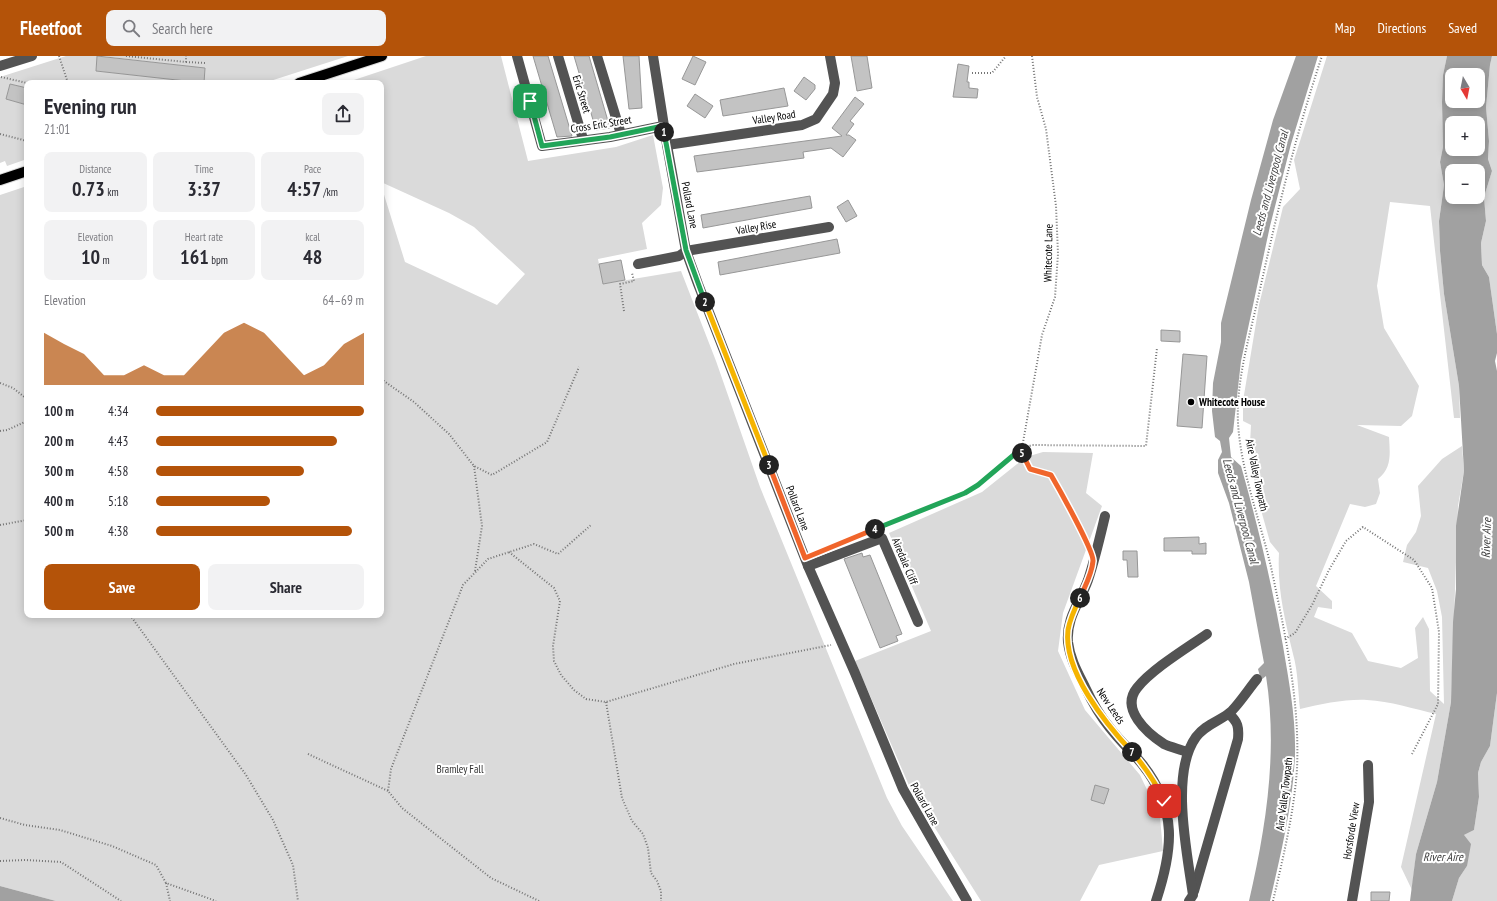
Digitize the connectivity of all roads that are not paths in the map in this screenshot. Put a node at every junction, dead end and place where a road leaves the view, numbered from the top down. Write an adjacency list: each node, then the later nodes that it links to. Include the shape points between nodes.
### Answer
1 (32, 56): 8 (street)
2 (382, 56): 9 (main road)
3 (517, 56): 12 (street, Cross Eric Street, via 542,146)
4 (558, 56): 12 (street, Eric Street)
5 (598, 56): 11 (street)
6 (653, 56): 10 (street, Pollard Lane)
7 (830, 56): 13 (street, Valley Road, via 835,83 834,94 816,119 802,125)
8 (0, 66)
9 (308, 80)
10 (663, 126): 11 (street, Cross Eric Street); 13 (street, Pollard Lane)
11 (622, 134): 12 (street, Cross Eric Street)
12 (583, 139)
13 (666, 145): 17 (street, Pollard Lane)
14 (24, 173): 15 (main road)
15 (0, 180)
16 (829, 227): 17 (street, Valley Rise)
17 (686, 250): 18 (street, Valley Rise, via 679,256); 20 (street, Pollard Lane)
18 (638, 264)
19 (1105, 516): 29 (street, New Leeds, via 1088,580 1072,615 1068,644 1073,663 1093,703 1110,728 1143,765 1164,801 1170,854)
20 (808, 566): 21 (street, Airedale Cliff, via 882,538); 28 (street, Pollard Lane, via 902,789)
21 (918, 622)
22 (1207, 634): 25 (street, via 1162,666 1137,688 1131,705 1141,725 1164,744)
23 (1257, 678): 24 (street)
24 (1229, 714): 25 (street, via 1210,724 1197,736); 27 (street, via 1238,724 1238,738)
25 (1187, 752): 27 (street, via 1181,779)
26 (1368, 765): 30 (street, Horsforde View, via 1369,802)
27 (1191, 898)
28 (966, 901)
29 (1156, 901)
30 (1352, 901)

